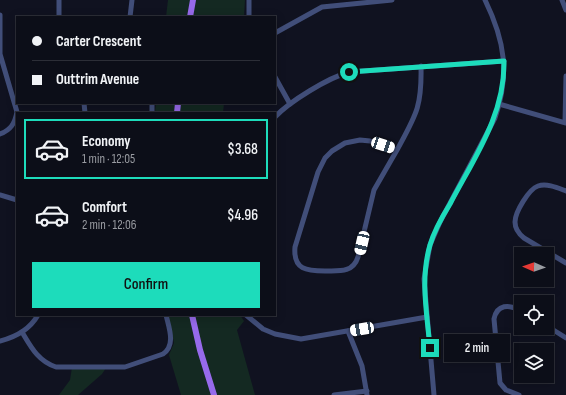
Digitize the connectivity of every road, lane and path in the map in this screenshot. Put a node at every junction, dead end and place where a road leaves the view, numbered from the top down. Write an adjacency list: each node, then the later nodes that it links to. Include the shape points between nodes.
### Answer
1 (59, 0): 10 (street)
2 (132, 0): 11 (street)
3 (193, 0): 12 (main road)
4 (249, 0): 13 (street)
5 (392, 0): 14 (street, via 322,7)
6 (485, 0): 15 (street, via 500,36)
7 (562, 0): 8 (street)
8 (566, 10)
9 (0, 16): 21 (street, via 0,54)
10 (59, 16)
11 (130, 16)
12 (190, 16)
13 (249, 16)
14 (276, 32)
15 (504, 61): 16 (street); 20 (street, via 504,83)
16 (421, 66): 19 (street, via 343,73); 26 (street, via 422,87 419,105)
17 (566, 76): 24 (street)
18 (276, 79): 19 (street)
19 (290, 104): 22 (street)
20 (500, 104): 24 (street); 36 (street, via 492,125 430,245 424,279)
21 (17, 112)
22 (276, 116)
23 (16, 118): 25 (street, via 11,127)
24 (566, 122)
25 (0, 134)
26 (396, 150): 26 (street, via 370,141 355,141 340,145 325,158 318,172 295,247 295,259 301,267 309,271 340,272 354,265 374,190)
27 (566, 191): 30 (street, via 542,185 533,188 517,213 515,222 519,234)
28 (0, 195): 29 (street)
29 (16, 200)
30 (566, 263)
31 (514, 307): 46 (street, via 504,306 498,310 494,319 500,383 506,390)
32 (37, 316): 38 (street)
33 (166, 316): 38 (street, via 171,343 167,351 125,367 56,367 38,357)
34 (192, 316): 43 (main road)
35 (247, 316): 39 (street, via 263,329 288,338 314,338)
36 (427, 317): 39 (street); 45 (street)
37 (554, 330): 40 (street)
38 (22, 332): 41 (street)
39 (348, 332): 42 (street, via 362,366)
40 (566, 338)
41 (0, 341)
42 (367, 393): 44 (street)
43 (214, 395)
44 (334, 395)
45 (434, 395)
46 (519, 395)

